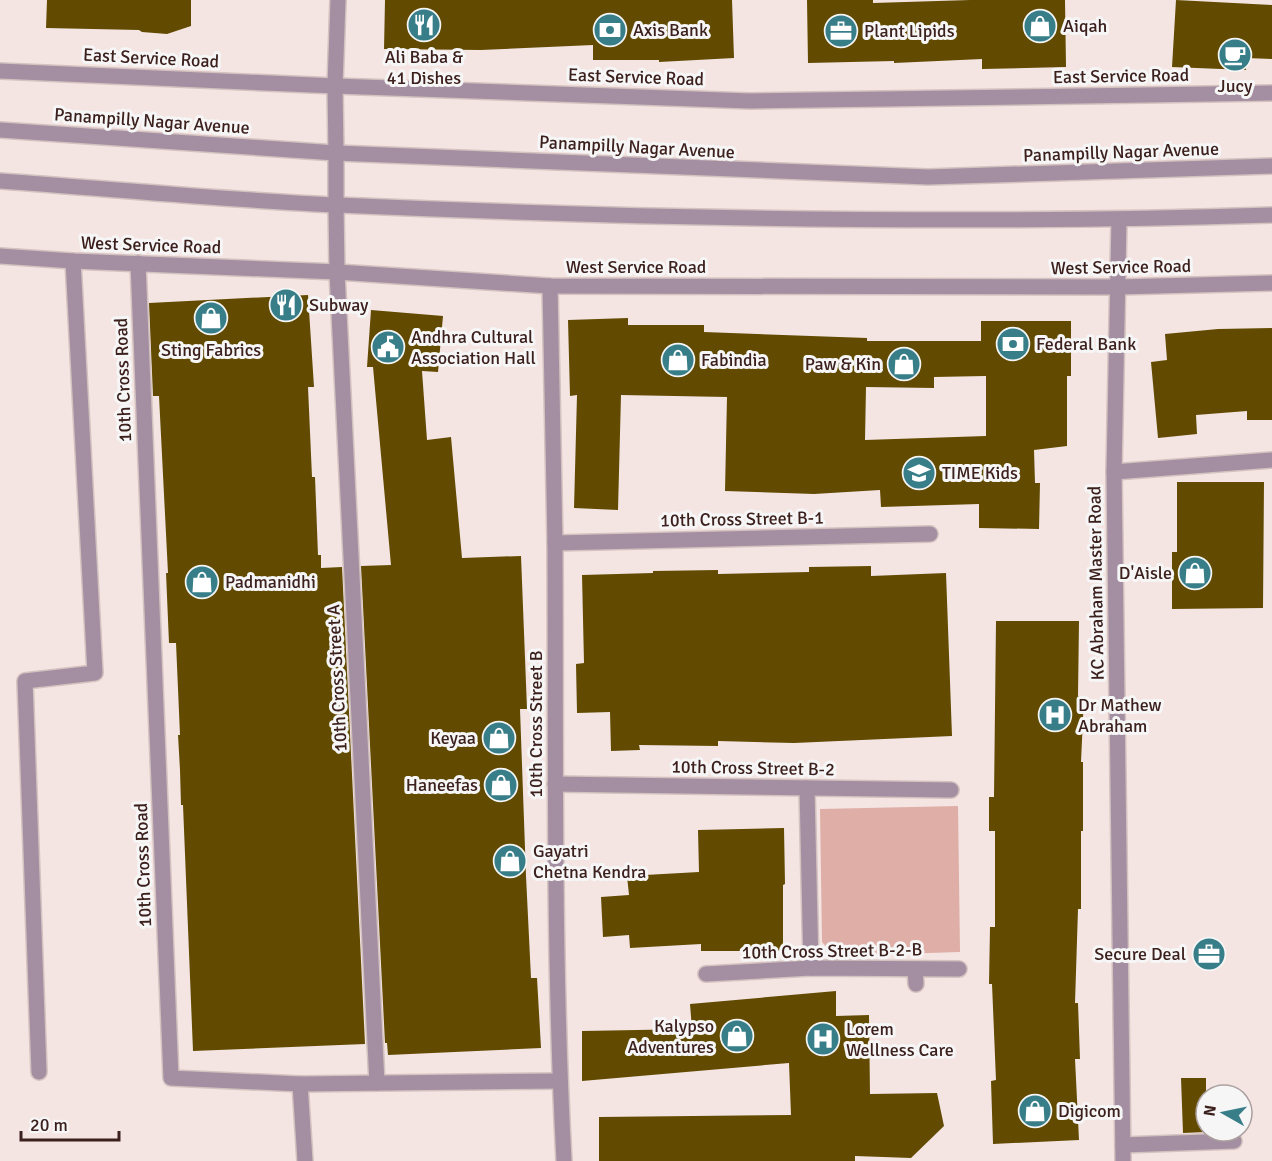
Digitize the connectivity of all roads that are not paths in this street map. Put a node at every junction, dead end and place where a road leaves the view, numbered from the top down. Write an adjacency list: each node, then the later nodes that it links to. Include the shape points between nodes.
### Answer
1 (338, 0): 3 (street)
2 (0, 71): 3 (street, East Service Road)
3 (336, 86): 4 (street, East Service Road, via 750,101); 6 (street)
4 (1272, 93)
5 (0, 130): 6 (street, Panampilly Nagar Avenue)
6 (336, 153): 7 (street, Panampilly Nagar Avenue, via 928,177); 9 (street)
7 (1272, 166)
8 (0, 181): 9 (street)
9 (336, 205): 11 (street, via 746,219); 15 (street)
10 (1272, 215): 11 (street)
11 (1119, 220): 18 (street, KC Abraham Master Road)
12 (0, 256): 13 (street, West Service Road)
13 (73, 261): 14 (street, West Service Road); 29 (street, via 96,673 25,681)
14 (138, 263): 15 (street, West Service Road); 32 (street, 10th Cross Road, via 171,1078)
15 (337, 272): 17 (street, West Service Road); 31 (street, 10th Cross Street A)
16 (1272, 284): 18 (street, West Service Road)
17 (550, 286): 18 (street, West Service Road); 22 (street, 10th Cross Street B)
18 (1118, 287): 20 (street, KC Abraham Master Road)
19 (1272, 460): 20 (street)
20 (1114, 472): 34 (street, KC Abraham Master Road)
21 (930, 534): 22 (street, 10th Cross Street B-1)
22 (555, 543): 23 (street, 10th Cross Street B)
23 (555, 784): 24 (street, 10th Cross Street B-2); 30 (street, 10th Cross Street B)
24 (807, 788): 25 (street, 10th Cross Street B-2); 26 (street)
25 (951, 790)
26 (811, 968): 27 (street, 10th Cross Street B-2-B, via 915,976); 28 (street, 10th Cross Street B-2-B)
27 (959, 969)
28 (706, 974)
29 (39, 1072)
30 (560, 1081): 31 (street, 10th Cross Road); 36 (street, 10th Cross Street B)
31 (377, 1083): 32 (street, 10th Cross Road)
32 (300, 1084): 35 (street)
33 (1194, 1142): 34 (street)
34 (1123, 1145): 37 (street, KC Abraham Master Road)
35 (305, 1161)
36 (564, 1161)
37 (1123, 1161)

